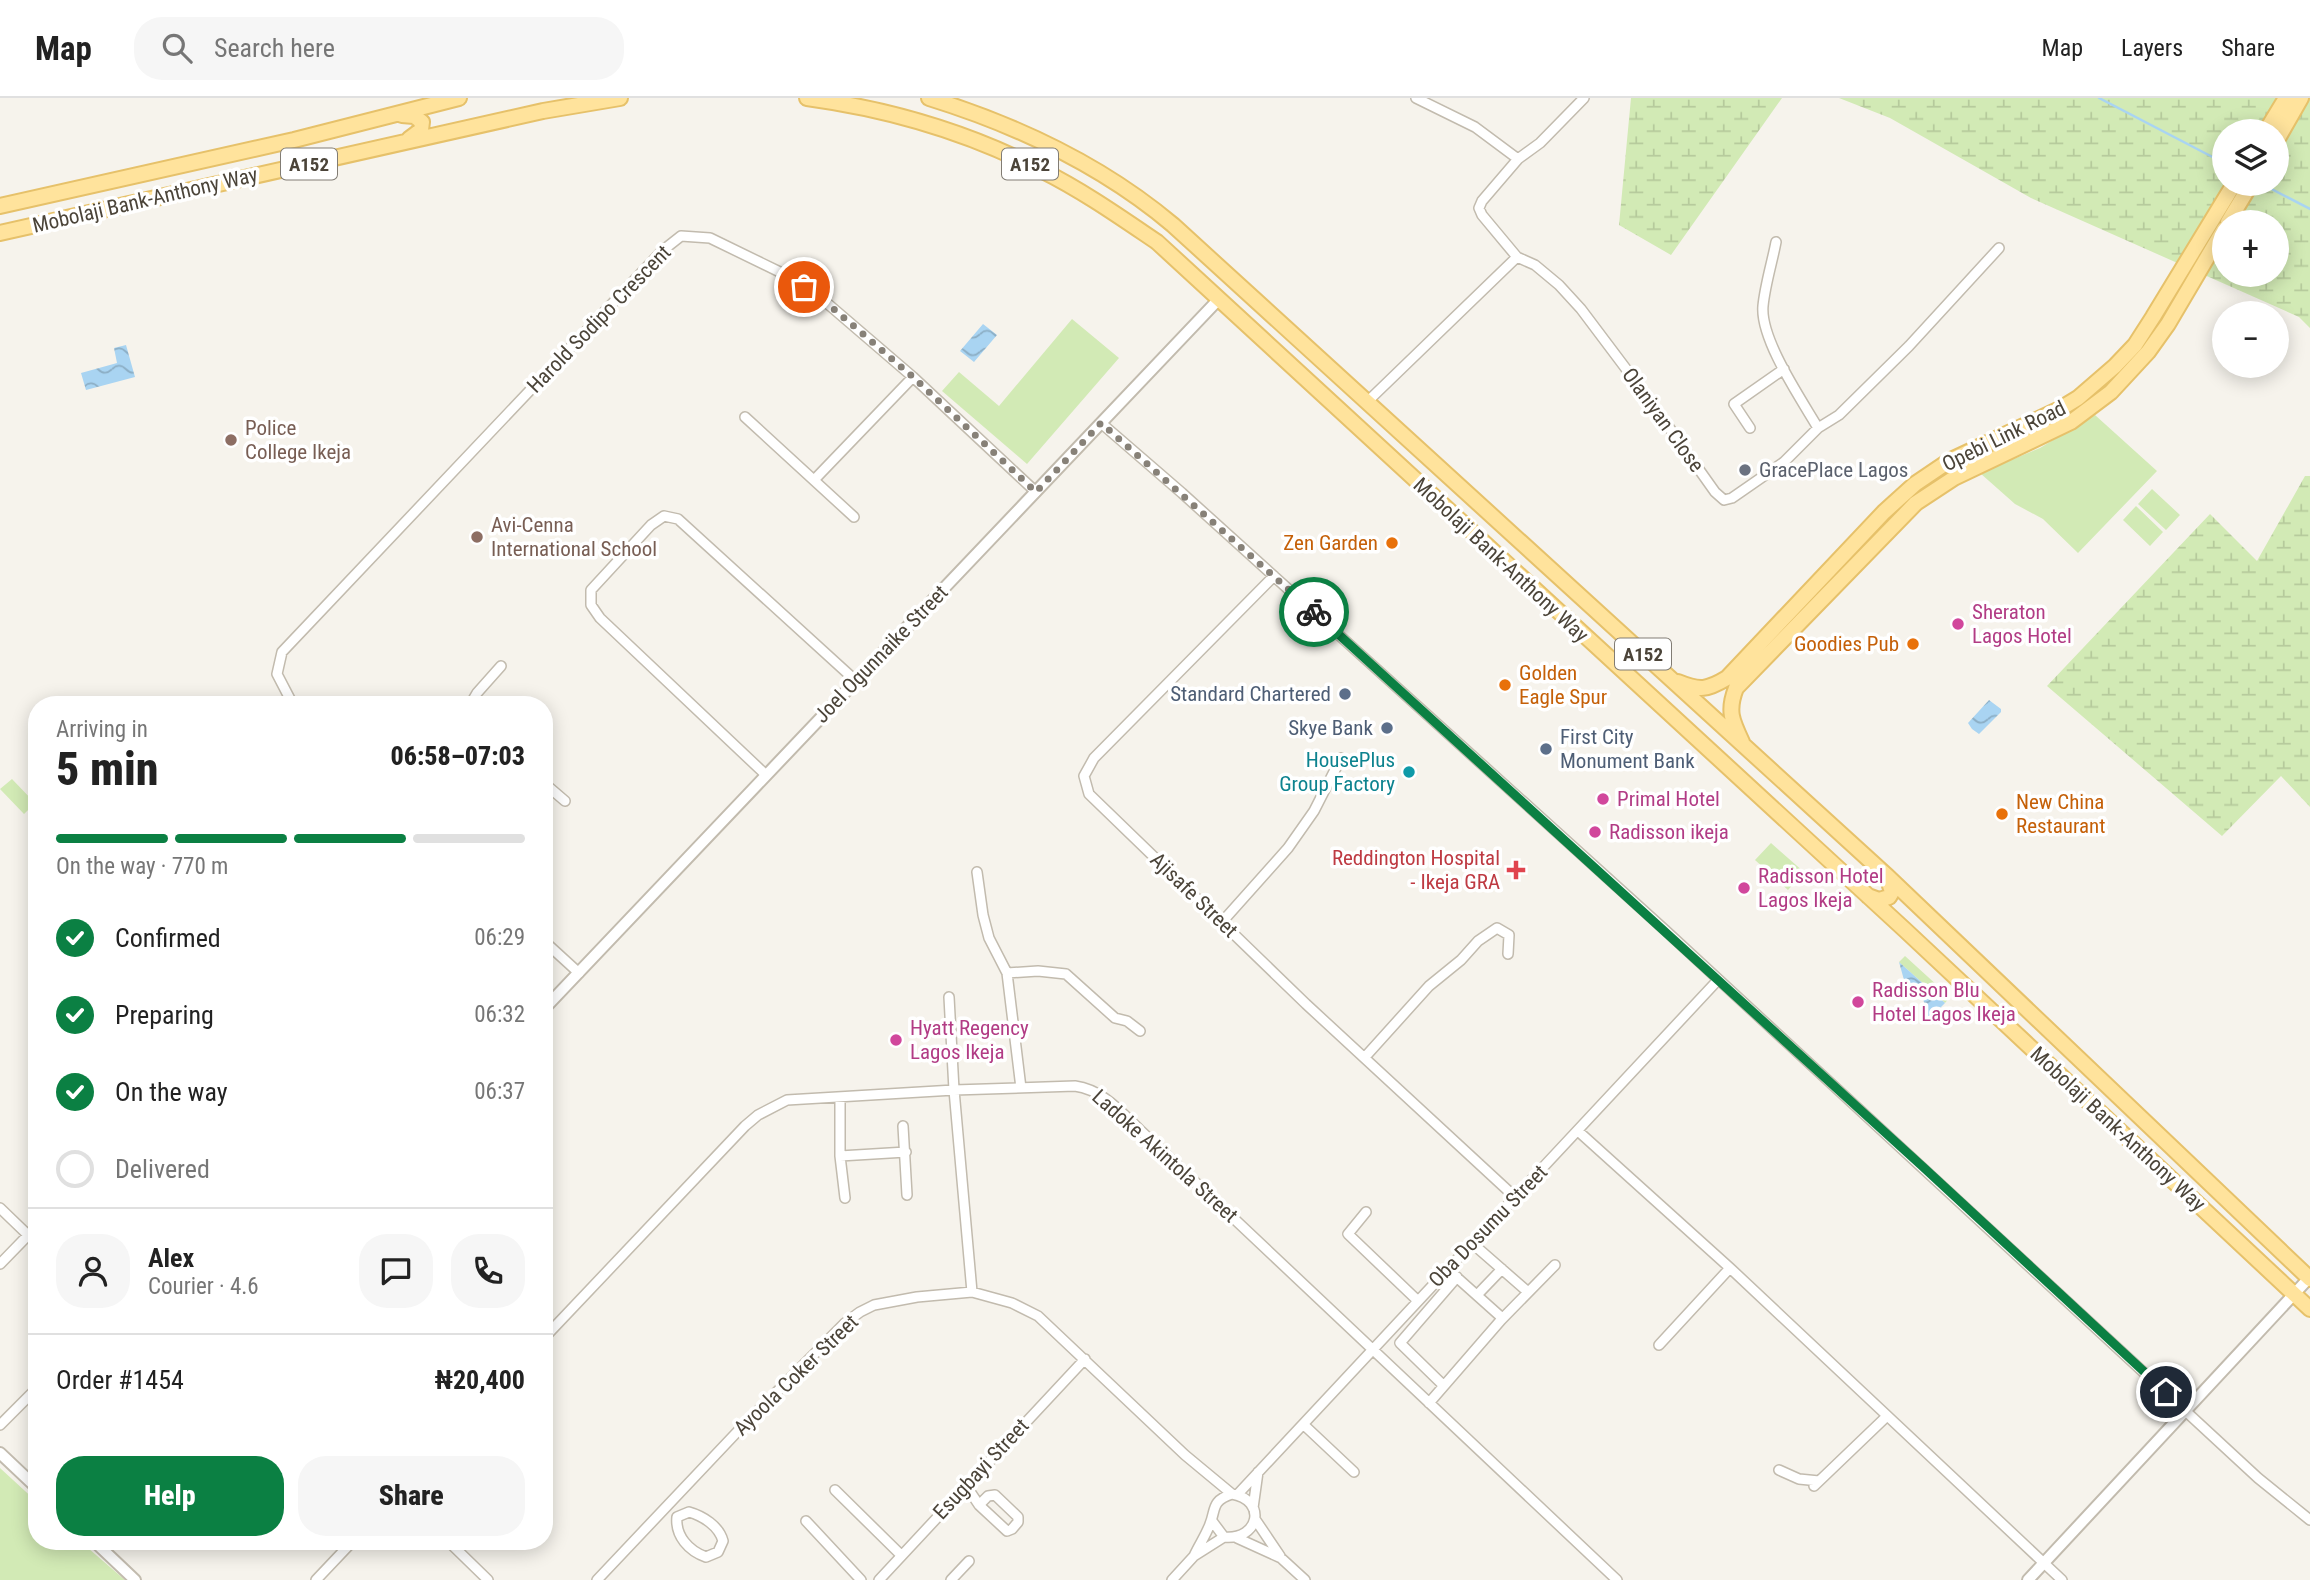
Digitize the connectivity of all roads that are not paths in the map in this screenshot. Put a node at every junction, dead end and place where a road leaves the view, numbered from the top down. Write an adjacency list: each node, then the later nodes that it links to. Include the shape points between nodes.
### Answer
1 (620, 98): 12 (main road, Mobolaji Bank-Anthony Way / A152)
2 (807, 98): 22 (main road, Mobolaji Bank-Anthony Way / A152, via 921,122 1007,153 1089,197 1157,242)
3 (929, 98): 25 (main road, Mobolaji Bank-Anthony Way / A152, via 1042,142 1127,189)
4 (1416, 98): 14 (street, via 1475,127)
5 (1584, 98): 14 (street)
6 (2287, 98): 10 (main road)
7 (2301, 98): 11 (main road)
8 (454, 99): 9 (main road, Mobolaji Bank-Anthony Way / A152); 12 (main road, via 433,112 431,124 440,130)
9 (390, 116): 13 (main road, via 414,116 422,122 418,134); 16 (main road, Mobolaji Bank-Anthony Way / A152)
10 (2274, 119)
11 (2289, 119)
12 (458, 130): 13 (main road, Mobolaji Bank-Anthony Way / A152)
13 (398, 143): 17 (main road, Mobolaji Bank-Anthony Way / A152)
14 (1518, 159): 21 (street, via 1479,208)
15 (2227, 196): 35 (main road, Opebi Link Road, via 2135,345 2078,398 1949,461 1915,484 1727,678 1711,688 1695,689)
16 (0, 206)
17 (0, 233)
18 (1776, 242): 23 (street, via 1763,306 1768,334)
19 (1999, 248): 28 (street, Olaniyan Close, via 1909,346 1839,415)
20 (2212, 249): 39 (main road, Opebi Link Road, via 2168,324 2111,392 2071,422 1933,490 1899,519 1737,688 1730,702 1732,720)
21 (1517, 257): 25 (street); 28 (street, Olaniyan Close, via 1535,265 1581,309 1719,498 1732,498 1784,463)
22 (1218, 300): 27 (street, Joel Ogunnaike Street); 46 (main road, Mobolaji Bank-Anthony Way / A152)
23 (1784, 369): 28 (street); 29 (street, via 1734,404)
24 (913, 377): 30 (street); 31 (street, Harold Sodipo Crescent); 37 (street, Harold Sodipo Crescent, via 821,298 786,275 710,238 681,236 652,261 282,652 277,674)
25 (1367, 402): 35 (main road, Mobolaji Bank-Anthony Way / A152)
26 (746, 416): 30 (street)
27 (1101, 423): 31 (street, Joel Ogunnaike Street); 33 (street)
28 (1818, 428)
29 (1750, 429)
30 (814, 480): 32 (street)
31 (1036, 492): 36 (street, Joel Ogunnaike Street)
32 (854, 517)
33 (1274, 576): 48 (street, Ajisafe Street, via 1094,758 1084,776 1089,794); 54 (street)
34 (502, 666): 38 (street)
35 (1669, 679): 39 (main road, Mobolaji Bank-Anthony Way / A152)
36 (856, 681): 41 (street, Joel Ogunnaike Street); 41 (street, via 678,519 664,516 651,525 591,590 591,605)
37 (288, 696)
38 (475, 696)
39 (1744, 747): 45 (main road, Mobolaji Bank-Anthony Way / A152)
40 (1341, 758): 48 (street, via 1314,811 1288,848)
41 (766, 775): 52 (street, Joel Ogunnaike Street)
42 (553, 791): 43 (street)
43 (565, 801)
44 (977, 872): 53 (street, via 989,939)
45 (1887, 876): 46 (main road, via 1889,897 1879,900); 47 (main road, Mobolaji Bank-Anthony Way / A152)
46 (1866, 895): 49 (main road, Mobolaji Bank-Anthony Way / A152)
47 (1921, 909): 49 (main road, via 1911,906 1901,913); 77 (main road, Mobolaji Bank-Anthony Way / A152)
48 (1222, 922): 58 (street, Ajisafe Street)
49 (1904, 929): 80 (main road, Mobolaji Bank-Anthony Way / A152)
50 (553, 949): 52 (street)
51 (1508, 954): 58 (street, via 1508,935 1497,928 1429,986)
52 (579, 973): 56 (street, Joel Ogunnaike Street)
53 (1007, 973): 57 (street, via 1066,974 1115,1018); 59 (street)
54 (1717, 981): 63 (street, Oba Dosumu Street); 92 (street)
55 (949, 997): 60 (street)
56 (553, 1000)
57 (1140, 1031)
58 (1364, 1057): 68 (street, Ajisafe Street)
59 (1021, 1088): 60 (street, Ladoke Akintola Street); 87 (street, Ladoke Akintola Street, via 1075,1086 1100,1093)
60 (954, 1090): 61 (street, Ladoke Akintola Street); 78 (street)
61 (840, 1097): 65 (street); 85 (street, Ladoke Akintola Street, via 787,1100 758,1115)
62 (903, 1126): 64 (street)
63 (1578, 1131): 68 (street, Oba Dosumu Street); 75 (street)
64 (906, 1152): 65 (street); 66 (street)
65 (840, 1156): 67 (street)
66 (907, 1195)
67 (845, 1198)
68 (1516, 1198): 72 (street, Oba Dosumu Street)
69 (0, 1208): 71 (street)
70 (1366, 1212): 82 (street, via 1348,1234)
71 (28, 1235): 73 (street)
72 (1473, 1244): 76 (street); 82 (street, Oba Dosumu Street)
73 (0, 1264)
74 (1555, 1265): 79 (street)
75 (1730, 1268): 86 (street); 93 (street)
76 (1502, 1269): 79 (street); 81 (street)
77 (2309, 1279): 80 (street)
78 (972, 1292): 88 (street, Ayoola Coker Street, via 1038,1316); 105 (street, Ayoola Coker Street, via 917,1297 860,1312 737,1431)
79 (1528, 1292): 84 (street)
80 (2294, 1294): 83 (main road, Mobolaji Bank-Anthony Way / A152); 92 (street)
81 (1477, 1295): 84 (street); 89 (street, via 1455,1275 1400,1343)
82 (1417, 1300): 87 (street, Oba Dosumu Street)
83 (2310, 1308)
84 (1502, 1320): 89 (street)
85 (553, 1329)
86 (1659, 1345)
87 (1373, 1348): 91 (street, Ladoke Akintola Street); 95 (street, Oba Dosumu Street)
88 (1085, 1359): 103 (street, Ayoola Coker Street); 117 (street, Esugbayi Street)
89 (1443, 1385): 91 (street)
90 (28, 1397): 94 (street)
91 (1429, 1403): 131 (street, Ladoke Akintola Street)
92 (2186, 1411): 109 (street); 121 (street)
93 (1886, 1417): 97 (street, via 1817,1483); 121 (street)
94 (0, 1424)
95 (1304, 1425): 98 (street, Oba Dosumu Street); 99 (street)
96 (0, 1453): 100 (street)
97 (1779, 1470)
98 (1258, 1472): 103 (street, Oba Dosumu Street); 106 (street)
99 (1354, 1472)
100 (28, 1479)
101 (835, 1490): 117 (street)
102 (971, 1493): 104 (street)
103 (1234, 1495): 106 (street, via 1244,1497); 111 (street, via 1218,1501)
104 (979, 1504)
105 (666, 1508): 107 (street); 125 (street, Ayoola Coker Street)
106 (1253, 1508): 108 (street)
107 (677, 1517): 107 (street, via 678,1531 698,1554 706,1557 718,1552 723,1541 712,1524 699,1515)
108 (1255, 1519): 113 (street, via 1249,1531); 119 (street)
109 (2310, 1520)
110 (806, 1521): 126 (street)
111 (1212, 1521): 112 (street); 118 (street)
112 (1224, 1537): 113 (street); 118 (street)
113 (1237, 1538): 119 (street)
114 (103, 1550): 122 (street)
115 (344, 1550): 123 (street)
116 (457, 1550): 124 (street)
117 (901, 1555): 127 (street, Esugbayi Street)
118 (1194, 1556): 129 (street)
119 (1281, 1558): 130 (street)
120 (969, 1561): 128 (street)
121 (2044, 1563): 132 (street); 133 (street)
122 (135, 1580)
123 (316, 1580)
124 (488, 1580)
125 (597, 1580)
126 (861, 1580)
127 (879, 1580)
128 (951, 1580)
129 (1172, 1580)
130 (1305, 1580)
131 (1617, 1580)
132 (2028, 1580)
133 (2062, 1580)

